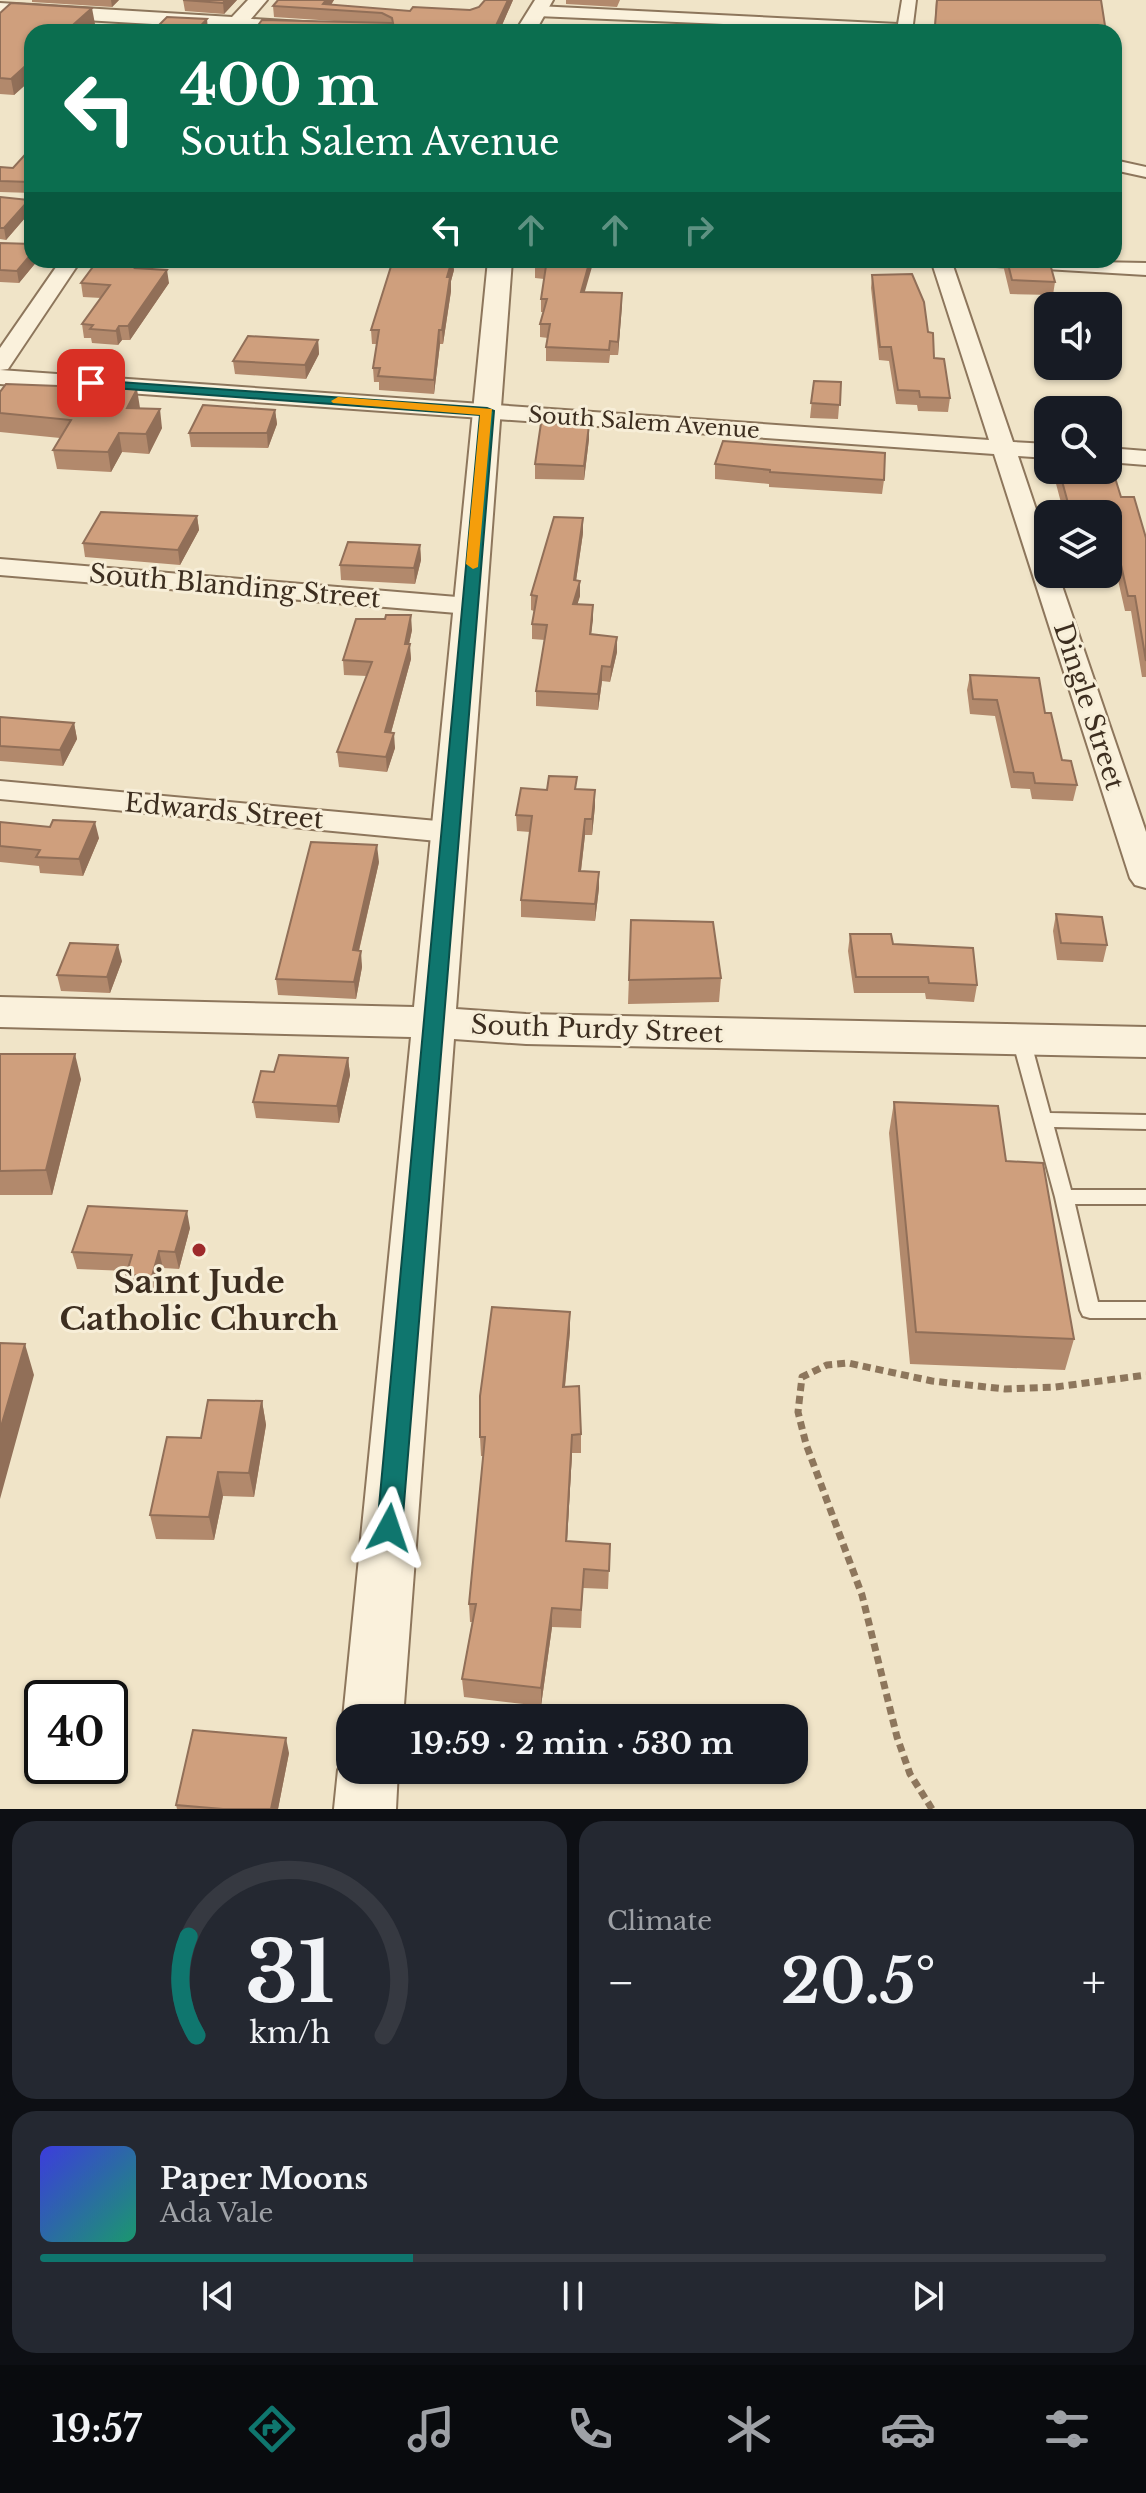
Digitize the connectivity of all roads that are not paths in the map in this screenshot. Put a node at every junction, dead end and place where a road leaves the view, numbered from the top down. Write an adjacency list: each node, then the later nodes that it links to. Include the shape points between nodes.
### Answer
1 (258, 0): 6 (street)
2 (909, 0): 9 (street)
3 (540, 5): 7 (street); 8 (street)
4 (0, 9): 5 (street)
5 (184, 24)
6 (237, 24)
7 (529, 24)
8 (806, 24)
9 (905, 24)
10 (1122, 167): 11 (street)
11 (1146, 172)
12 (66, 268): 17 (street)
13 (499, 268): 19 (street)
14 (944, 268): 20 (street, Dingle Street)
15 (1122, 268): 16 (street)
16 (1146, 269)
17 (0, 364)
18 (0, 377): 19 (street, South Salem Avenue)
19 (487, 411): 20 (street, South Salem Avenue); 25 (street)
20 (1004, 448): 21 (street, South Salem Avenue); 28 (street, Dingle Street)
21 (1034, 450)
22 (1122, 456): 23 (street)
23 (1146, 458)
24 (0, 567): 25 (street, South Blanding Street)
25 (469, 606): 27 (street)
26 (0, 790): 27 (street, Edwards Street)
27 (448, 832): 30 (street)
28 (1146, 878)
29 (0, 1012): 30 (street, South Purdy Street)
30 (432, 1023): 31 (street, South Purdy Street); 38 (street)
31 (1021, 1039): 32 (street, South Purdy Street); 33 (lane)
32 (1146, 1042)
33 (1042, 1120): 34 (lane); 35 (lane)
34 (1146, 1122)
35 (1064, 1197): 36 (lane); 37 (lane, via 1090,1310)
36 (1146, 1197)
37 (1146, 1310)
38 (374, 1704)
39 (367, 1784): 40 (street)
40 (365, 1809)

